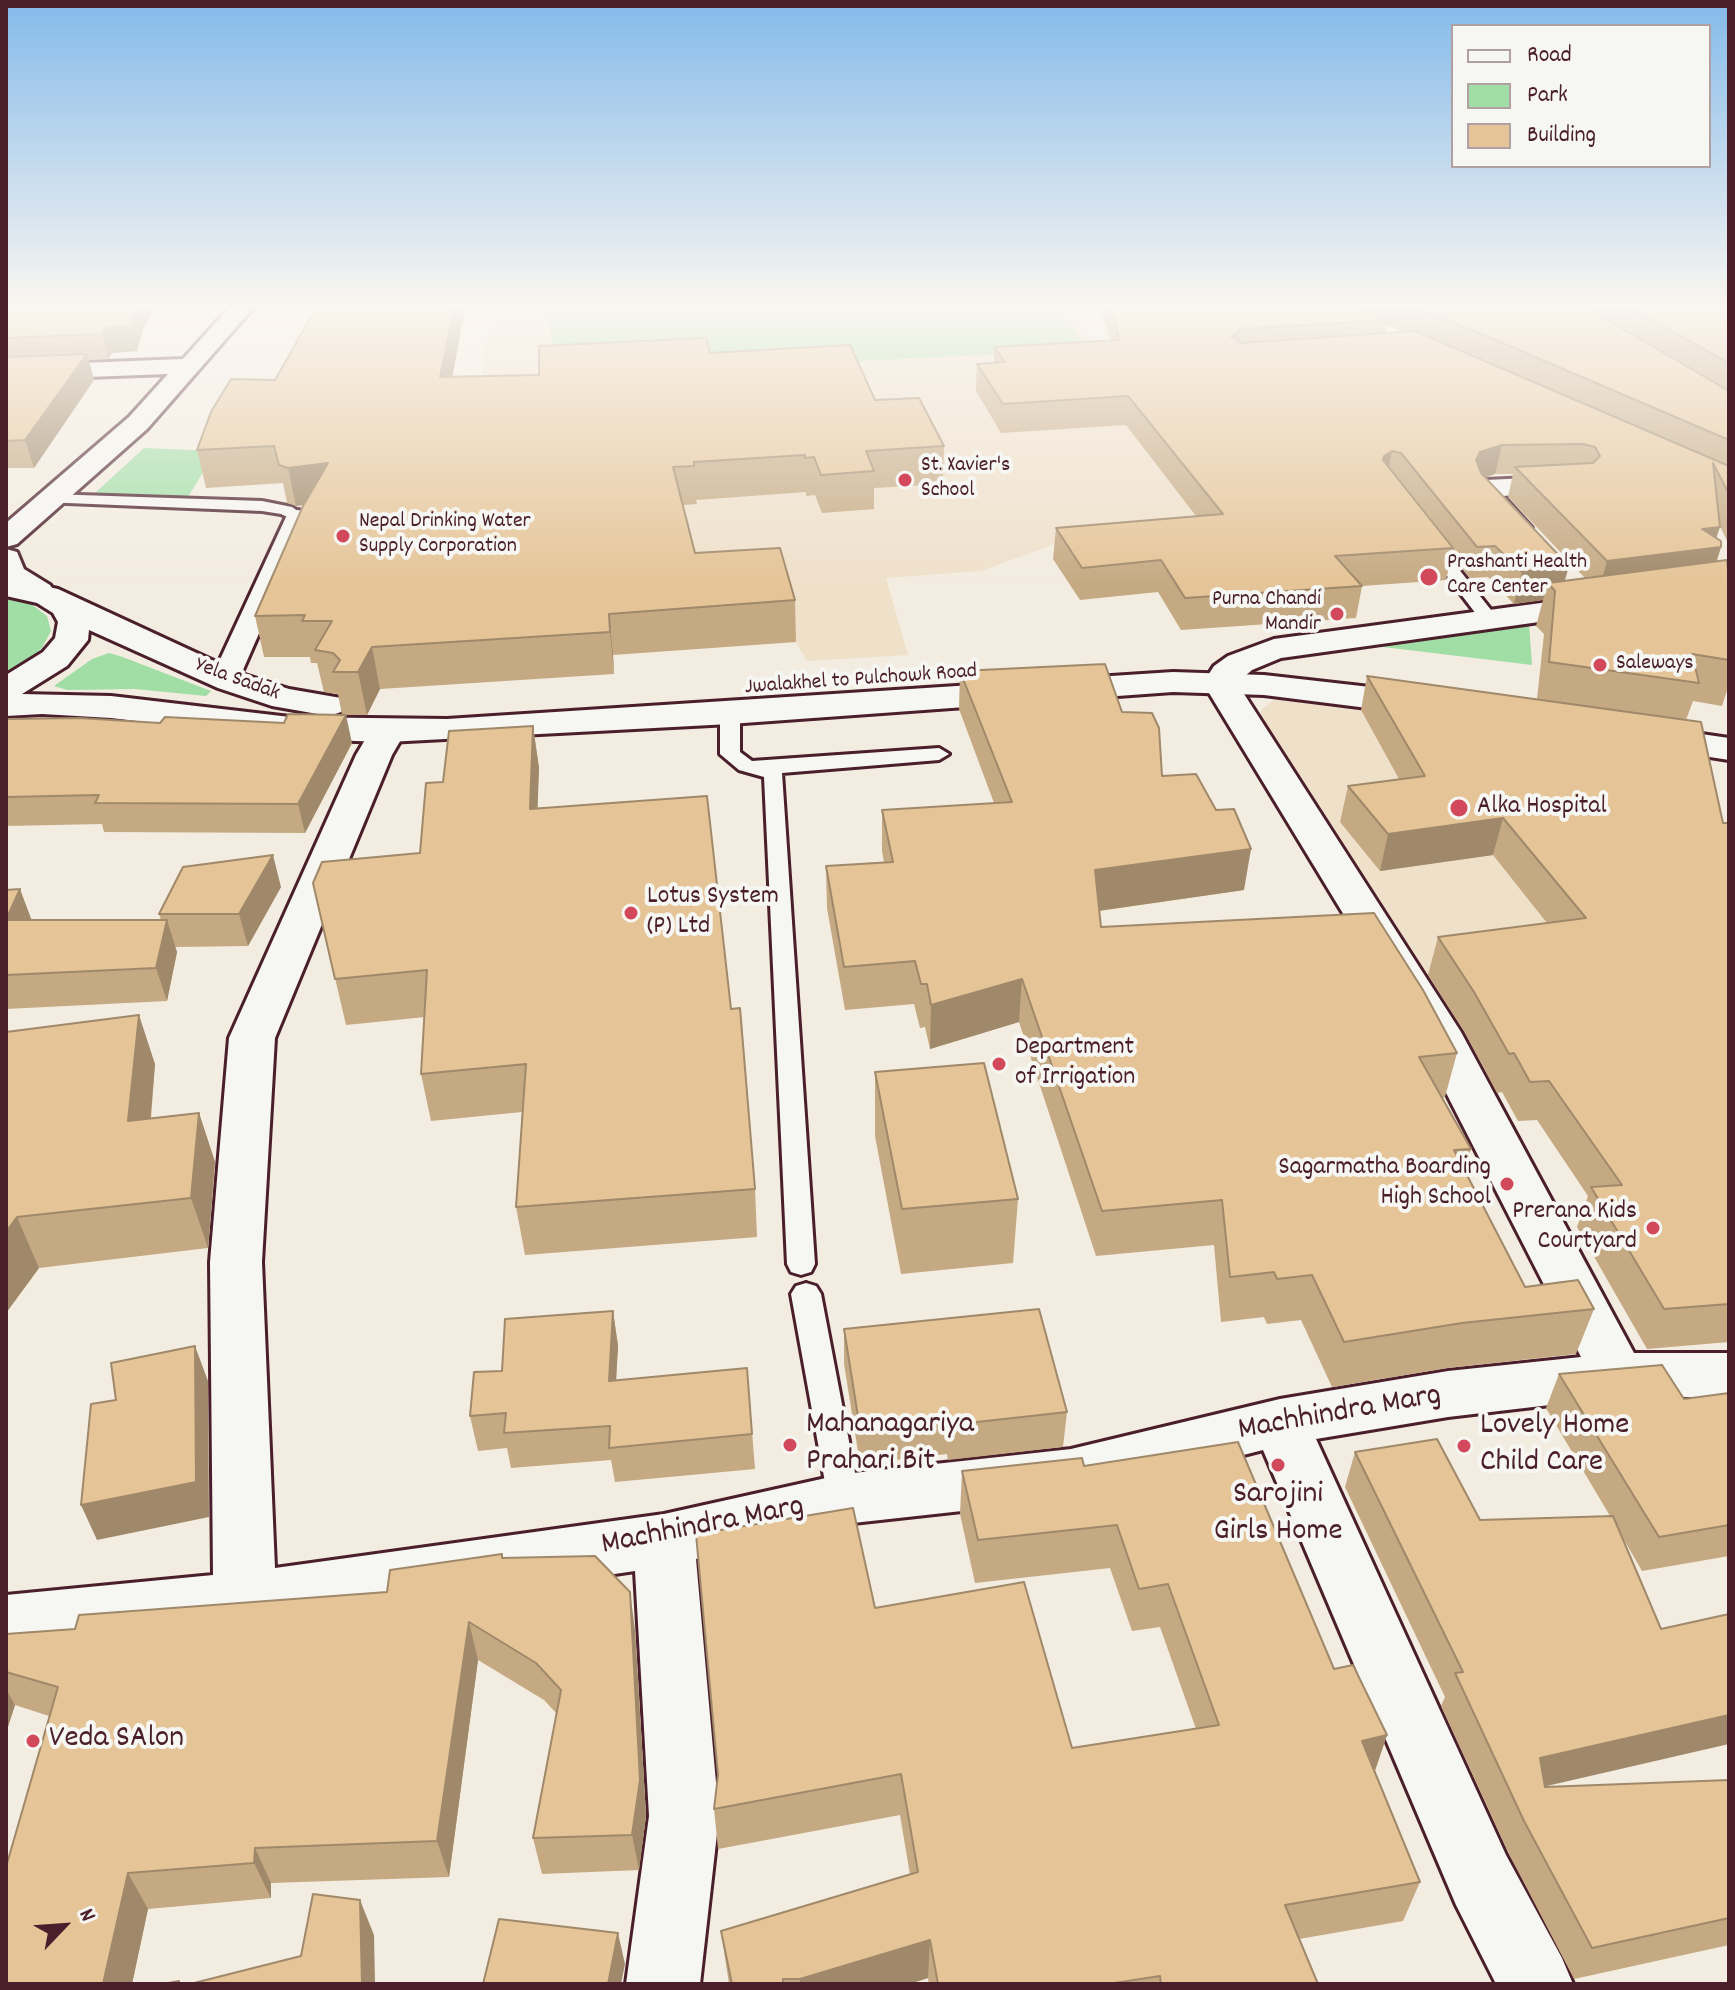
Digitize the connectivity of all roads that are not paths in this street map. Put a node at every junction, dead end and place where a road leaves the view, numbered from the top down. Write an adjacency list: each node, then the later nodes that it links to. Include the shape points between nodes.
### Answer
1 (158, 401): 3 (street)
2 (1575, 484): 7 (street, via 1486,489)
3 (49, 499): 4 (lane, via 262,506); 6 (street)
4 (298, 517): 14 (street)
5 (1415, 524): 12 (lane)
6 (10, 538)
7 (1538, 551)
8 (6, 558): 10 (street, via 10,573)
9 (6, 587): 10 (street)
10 (52, 600): 14 (street, Yela Sadak); 15 (street, via 74,622 71,640 55,659)
11 (1636, 600): 12 (street, via 1579,595)
12 (1489, 619): 13 (street, via 1274,649)
13 (1230, 673): 16 (street, via 1356,694); 18 (street, via 1173,682); 19 (street, Jwalakhel to Pulchowk Road, via 1171,662); 24 (street, via 1438,1032)
14 (225, 679): 19 (street, Yela Sadak, via 284,699)
15 (6, 688)
16 (1448, 699)
17 (6, 705): 19 (street, via 111,707 290,728)
18 (730, 713): 19 (street, via 447,730); 23 (lane, via 730,754 746,766)
19 (404, 719): 29 (street, via 374,755 252,1038 236,1262)
20 (1729, 732): 21 (street, via 1620,724)
21 (1729, 749)
22 (939, 754): 23 (lane)
23 (764, 768): 27 (lane, via 774,775 804,1279)
24 (1618, 1375): 25 (street, Machhindra Marg); 26 (street, Machhindra Marg, via 1448,1394)
25 (1729, 1375)
26 (1280, 1422): 27 (street, Machhindra Marg, via 1071,1474); 32 (street, via 1481,1880)
27 (844, 1499): 28 (street, Machhindra Marg)
28 (664, 1540): 29 (street, Machhindra Marg); 31 (street, via 684,1816)
29 (245, 1600): 30 (street, Machhindra Marg)
30 (6, 1624)
31 (663, 1984)
32 (1536, 1984)

